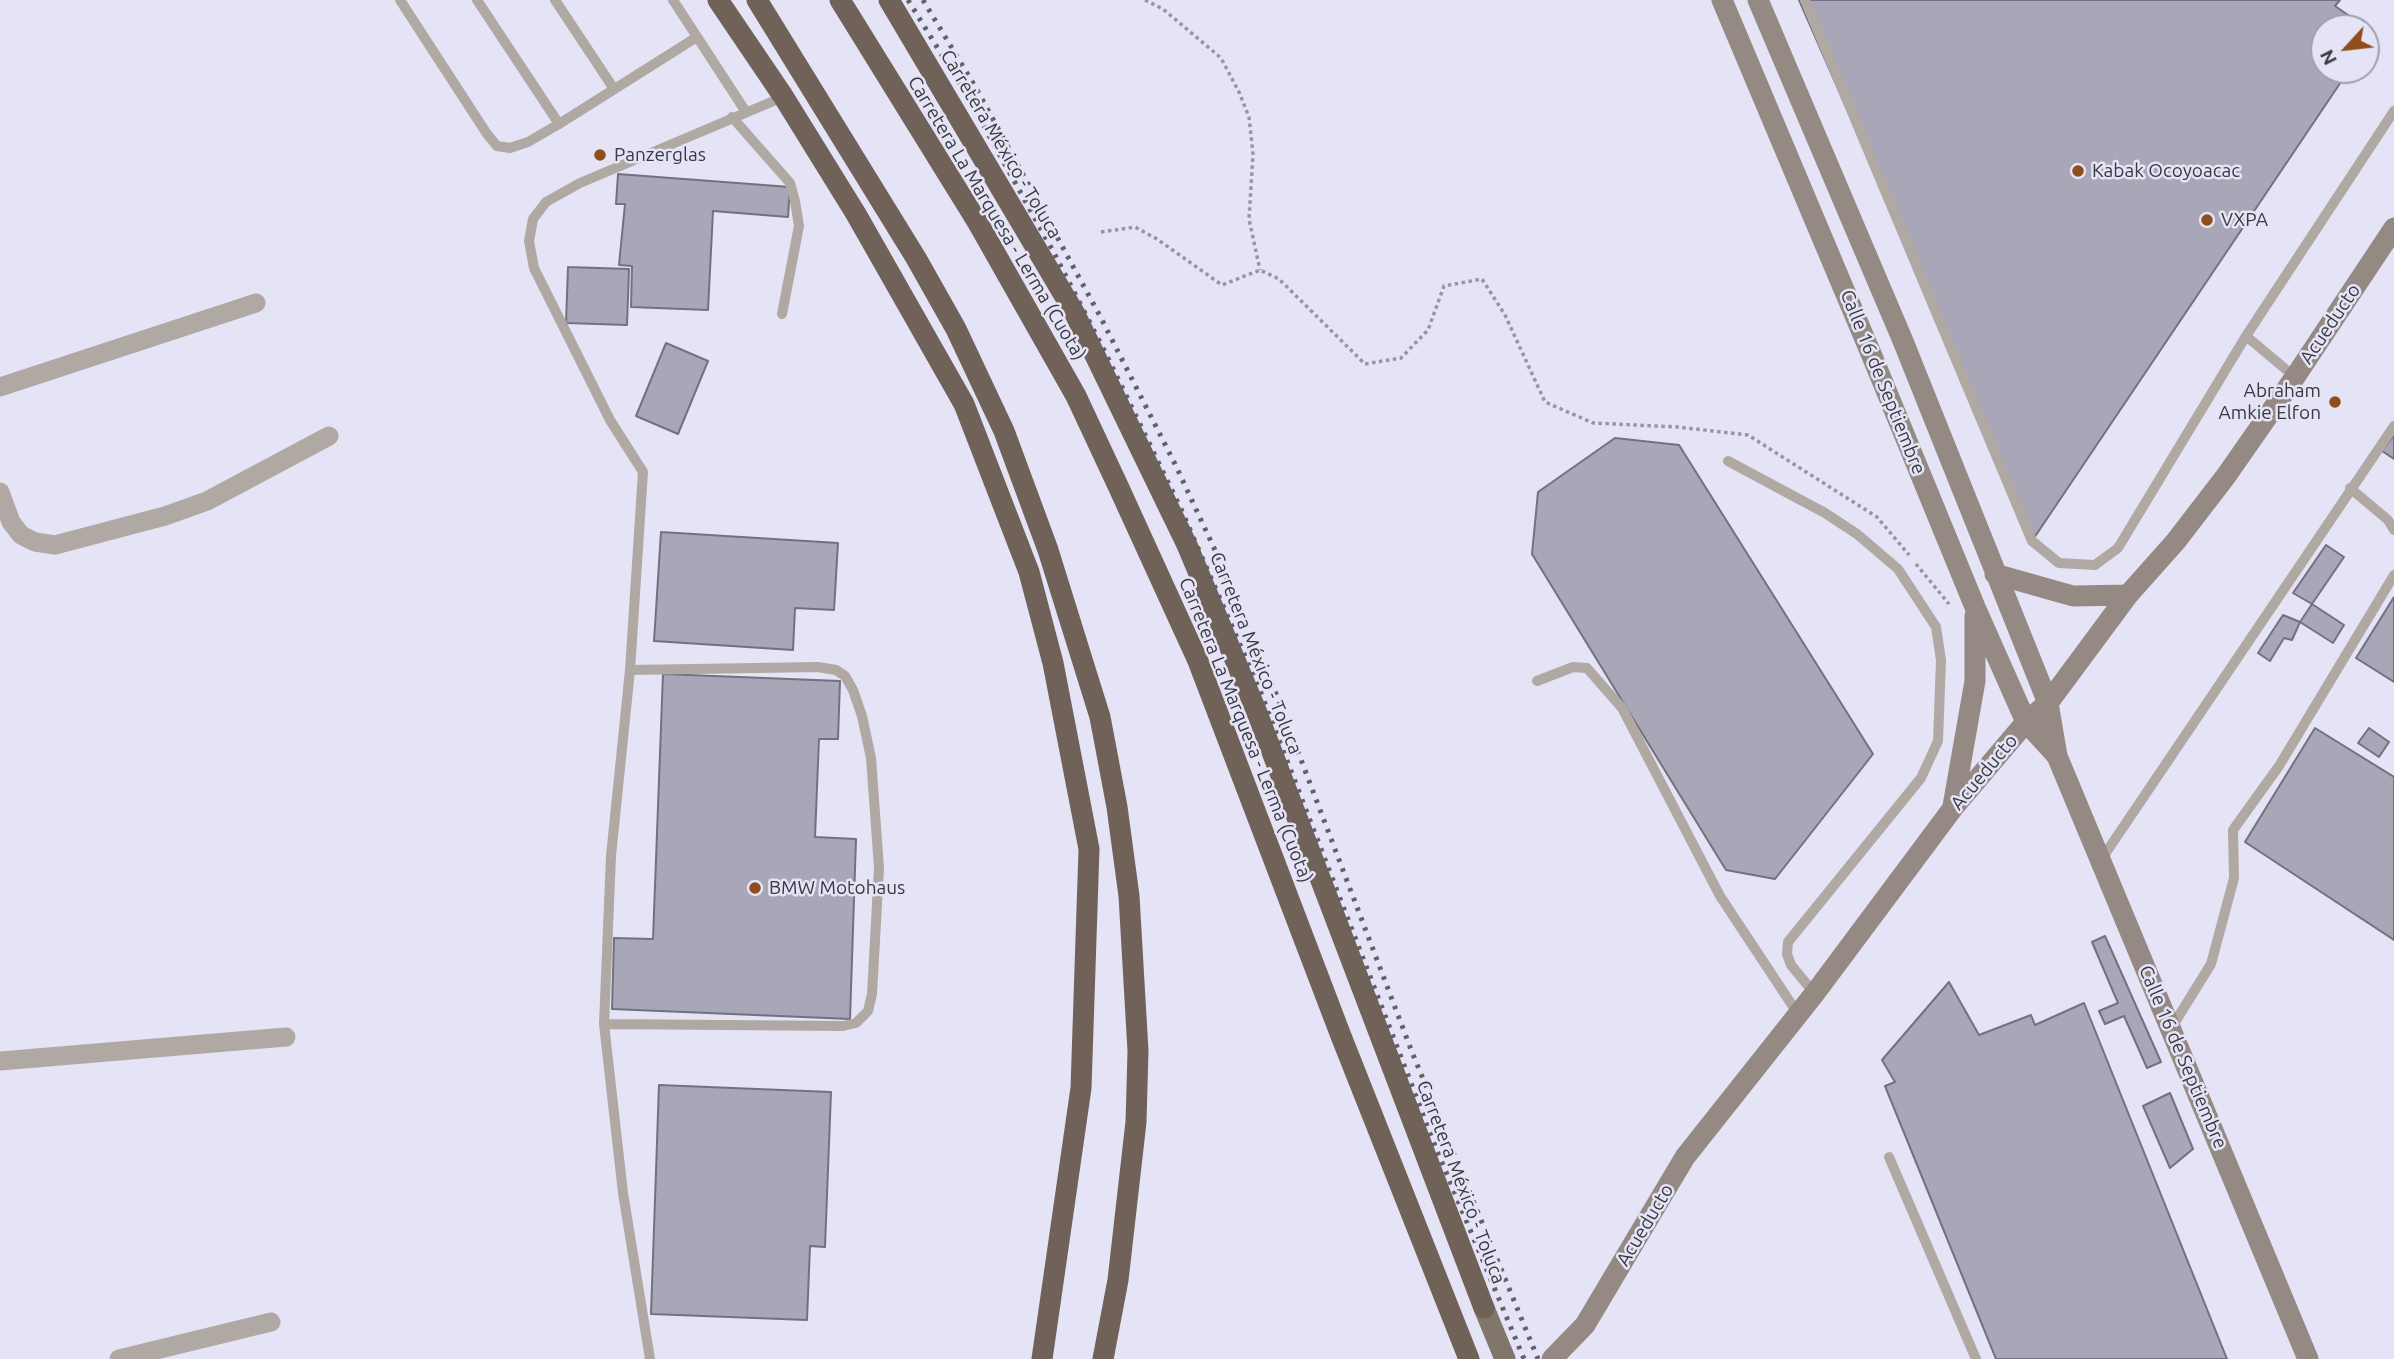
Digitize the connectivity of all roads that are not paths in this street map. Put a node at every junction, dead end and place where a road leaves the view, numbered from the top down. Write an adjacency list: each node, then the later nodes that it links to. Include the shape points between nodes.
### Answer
1 (400, 0): 18 (lane, via 497,146 510,148 528,142)
2 (477, 0): 18 (lane)
3 (555, 0): 13 (lane)
4 (673, 0): 12 (lane)
5 (718, 0): 14 (highway)
6 (757, 0): 55 (highway, via 956,329 1004,431 1048,550 1100,717 1129,896 1138,1051 1136,1122 1118,1280)
7 (840, 0): 56 (highway, Carretera La Marquesa - Lerma (Cuota), via 984,234 1076,396 1119,488 1198,662)
8 (889, 0): 49 (highway, Carretera México - Toluca, via 1074,312 1187,545 1256,710)
9 (1722, 0): 34 (main road, Calle 16 de Septiembre)
10 (1758, 0): 31 (main road, Calle 16 de Septiembre, via 1903,341)
11 (1805, 0): 22 (lane, via 2032,541 2060,563 2095,565 2118,548)
12 (697, 37): 13 (lane); 15 (lane)
13 (614, 89): 18 (lane)
14 (783, 96): 15 (lane); 54 (highway, via 964,404 1029,572 1053,663 1089,849 1081,1088)
15 (746, 111): 17 (lane)
16 (2394, 111): 22 (lane)
17 (732, 117): 21 (lane, via 790,184 795,201 799,226); 35 (lane, via 580,183 547,202 533,219 529,242 534,268 610,420 643,472)
18 (559, 124)
19 (2394, 228): 23 (main road, Acueducto)
20 (256, 303): 24 (street)
21 (782, 314)
22 (2246, 335): 23 (lane)
23 (2295, 377): 33 (main road, Acueducto, via 2209,498)
24 (0, 387)
25 (2394, 426): 28 (lane)
26 (329, 436): 29 (street, via 207,501 55,545 21,535)
27 (1728, 461): 42 (lane, via 1857,534 1898,569 1936,627 1941,660 1938,741 1921,778 1788,942 1791,965)
28 (2350, 488): 30 (lane); 41 (lane)
29 (0, 492)
30 (2394, 530)
31 (1995, 574): 33 (main road, via 2073,596); 37 (main road, Calle 16 de Septiembre)
32 (2394, 575): 45 (lane, via 2279,765 2233,830 2234,878 2211,964)
33 (2129, 595): 37 (main road, Acueducto)
34 (1975, 607): 38 (main road, Calle 16 de Septiembre); 40 (main road, via 1975,681)
35 (631, 670): 44 (lane, via 611,856); 44 (lane, via 818,667 845,676 862,716 871,758 879,868 872,994 868,1011 856,1023 843,1026)
36 (1537, 681): 43 (lane, via 1573,667 1587,668 1622,708 1720,897)
37 (2048, 703): 38 (main road, Acueducto); 39 (main road, Calle 16 de Septiembre)
38 (2026, 722): 39 (main road, Calle 16 de Septiembre); 40 (main road, Acueducto)
39 (2057, 756): 41 (main road, Calle 16 de Septiembre)
40 (1953, 808): 42 (main road, Acueducto)
41 (2101, 860): 45 (main road, Calle 16 de Septiembre)
42 (1815, 993): 43 (main road, Acueducto)
43 (1798, 1015): 51 (main road, Acueducto, via 1685,1157)
44 (604, 1024): 53 (lane, via 623,1193)
45 (2172, 1028): 61 (main road, Calle 16 de Septiembre)
46 (286, 1037): 47 (street)
47 (0, 1061)
48 (1889, 1157): 60 (lane)
49 (1484, 1308): 57 (main road, Carretera México - Toluca)
50 (271, 1322): 52 (street)
51 (1585, 1325): 58 (main road); 59 (main road)
52 (119, 1359)
53 (650, 1359)
54 (1042, 1359)
55 (1103, 1359)
56 (1469, 1359)
57 (1505, 1359)
58 (1552, 1359)
59 (1575, 1359)
60 (1976, 1359)
61 (2308, 1359)

